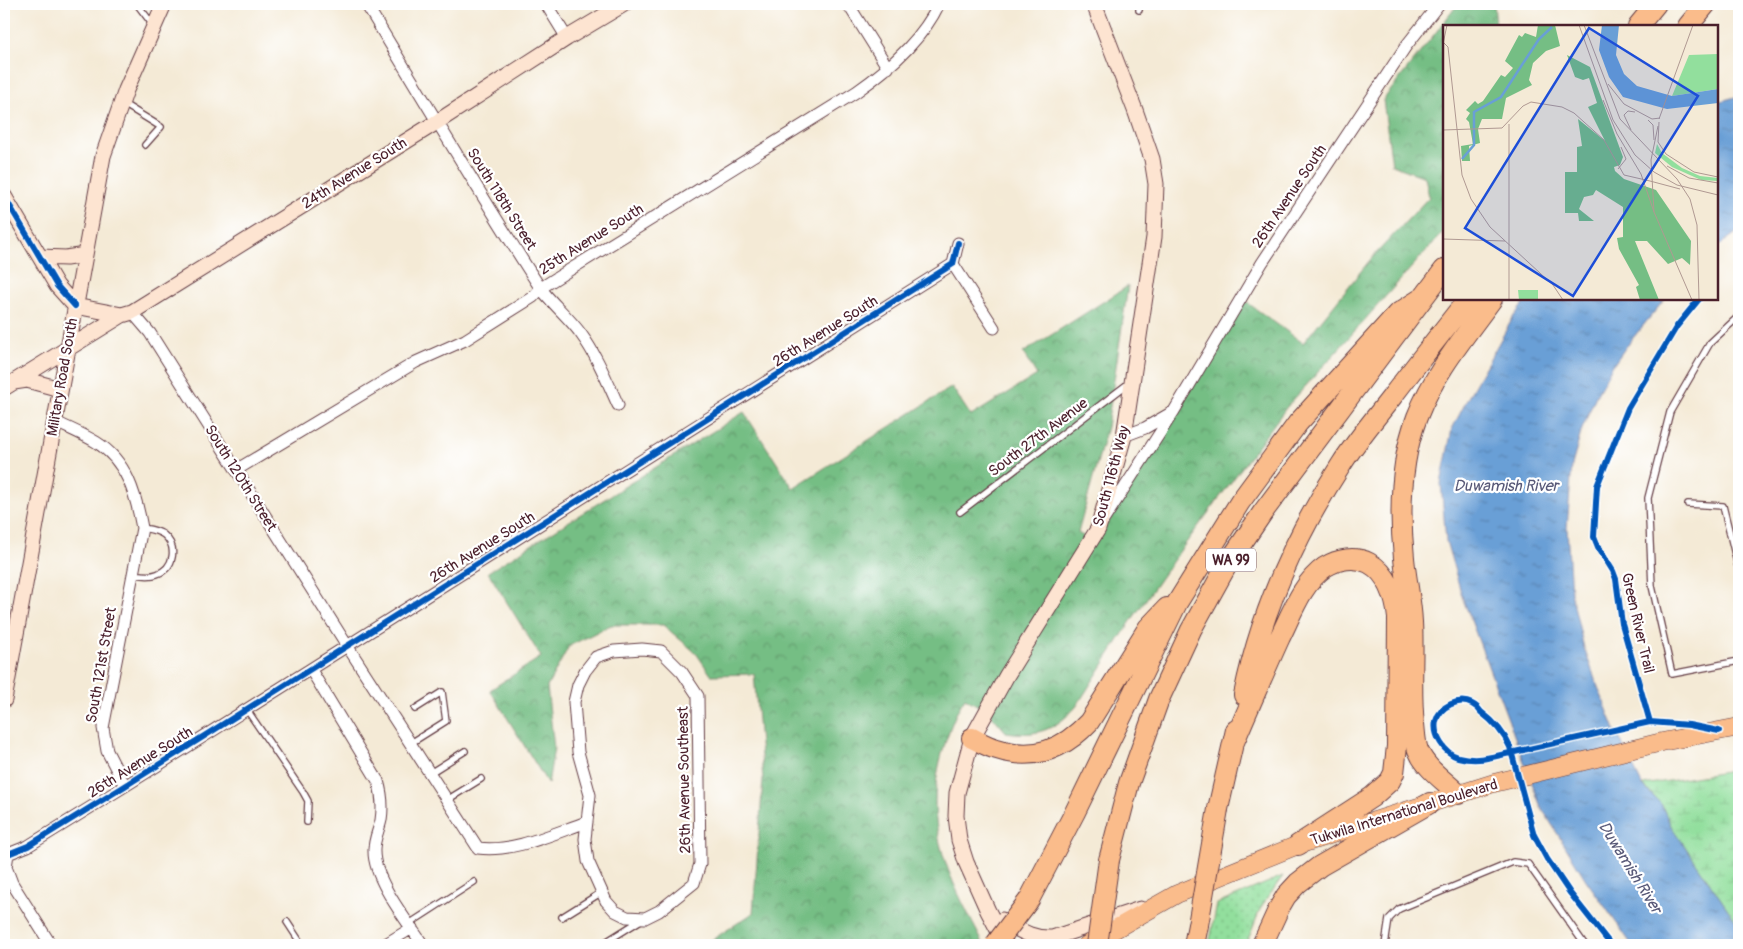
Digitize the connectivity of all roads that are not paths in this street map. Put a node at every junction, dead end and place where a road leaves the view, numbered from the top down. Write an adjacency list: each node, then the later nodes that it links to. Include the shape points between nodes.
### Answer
1 (137, 4): 14 (lane)
2 (164, 4): 14 (street, Military Road South)
3 (366, 4): 18 (street, South 118th Street)
4 (546, 4): 15 (street)
5 (624, 4): 15 (street, 24th Avenue South)
6 (848, 4): 16 (street)
7 (939, 4): 16 (street, 25th Avenue South, via 910,46)
8 (1094, 4): 35 (street, South 116th Way, via 1152,159 1156,184 1154,237)
9 (1439, 4): 39 (street, 26th Avenue South, via 1400,55 1262,263)
10 (1656, 4): 12 (highway)
11 (1706, 4): 13 (highway)
12 (1639, 25)
13 (1689, 25)
14 (154, 27): 17 (street, Military Road South)
15 (567, 38): 18 (street, 24th Avenue South)
16 (888, 68): 26 (street, 25th Avenue South, via 856,92)
17 (122, 103): 19 (lane, via 161,127); 22 (street, Military Road South, via 103,156)
18 (437, 122): 26 (street, South 118th Street); 31 (street, 24th Avenue South)
19 (146, 145)
20 (4, 196): 23 (street)
21 (958, 243): 24 (street)
22 (84, 256): 23 (street); 30 (street, Military Road South)
23 (40, 257): 30 (street, via 57,286)
24 (954, 264): 33 (street); 50 (street, 26th Avenue South)
25 (1443, 271): 27 (highway, WA 99)
26 (540, 288): 38 (street, South 118th Street, via 582,335); 42 (street, 25th Avenue South, via 532,297 464,340 416,362)
27 (1422, 298): 49 (highway, via 1396,314 1298,423 1240,502); 88 (highway, WA 99, bridge, via 1264,512 1227,565 1190,630 1159,699 1129,783 1109,860)
28 (1467, 300): 59 (highway, via 1363,433 1314,509 1268,606)
29 (1491, 300): 65 (highway, via 1426,397 1409,442 1402,489 1401,517 1412,623 1412,705 1416,742 1423,760)
30 (76, 306): 31 (street); 34 (street, Military Road South)
31 (127, 313): 34 (street, 24th Avenue South); 42 (street, South 120th Street, via 150,333)
32 (1739, 316): 51 (lane, via 1710,343 1670,412 1648,498 1652,586 1672,674)
33 (994, 328)
34 (68, 348): 36 (street); 37 (street, Military Road South)
35 (1131, 382): 41 (street, South 116th Way); 44 (lane, South 27th Avenue)
36 (8, 385): 37 (street, via 27,380)
37 (60, 389): 40 (street, Military Road South)
38 (618, 405)
39 (1174, 411): 41 (street, 26th Avenue South); 46 (street, 26th Avenue South)
40 (54, 421): 45 (street, South 121st Street, via 97,442 114,457 128,476); 52 (street, Military Road South)
41 (1124, 436): 46 (street, South 116th Way)
42 (236, 470): 50 (street, South 120th Street)
43 (1688, 504): 47 (lane, via 1723,506)
44 (960, 512)
45 (142, 528): 48 (street, South 121st Street); 48 (lane, via 163,534 170,541 172,558 170,564 156,574)
46 (1098, 529): 58 (street, South 116th Way, via 1007,675)
47 (1739, 571)
48 (133, 574): 64 (street, South 121st Street, via 103,728 107,751)
49 (1185, 588): 58 (highway, via 1148,628 1089,722 1077,735 1064,744 1036,754 997,749); 85 (highway, bridge, via 1029,900)
50 (348, 647): 53 (street, 26th Avenue South); 60 (street)
51 (1739, 661)
52 (7, 665): 54 (street, Military Road South)
53 (311, 670): 56 (street, 26th Avenue South); 79 (street, via 378,781 382,806 374,843 375,864 379,877)
54 (4, 700)
55 (415, 709): 60 (lane, via 442,692 446,721)
56 (247, 710): 64 (street, 26th Avenue South); 68 (lane, via 304,792 308,801)
57 (1739, 726): 65 (main road, Tukwila International Boulevard, via 1662,742)
58 (972, 738): 75 (street, South 116th Way, via 957,793 956,816 966,862)
59 (1234, 742): 70 (highway, via 1265,668 1305,589 1325,568 1338,561 1356,560 1374,566 1391,589 1397,605 1397,746 1394,773 1372,797); 89 (highway, bridge, via 1218,809)
60 (411, 743): 62 (street)
61 (465, 751): 62 (lane)
62 (430, 773): 66 (street)
63 (481, 779): 66 (lane)
64 (125, 786): 71 (street, 26th Avenue South, via 28,846)
65 (1458, 794): 67 (main road, Tukwila International Boulevard)
66 (447, 800): 69 (street, via 478,848 510,847)
67 (1430, 803): 70 (main road, Tukwila International Boulevard); 90 (highway, via 1320,866 1298,883 1279,908)
68 (307, 822)
69 (587, 822): 73 (street, 26th Avenue Southeast, via 588,861); 77 (street, 26th Avenue Southeast, via 590,795 578,752 574,702 578,685 596,657 614,651 661,651 682,672 698,696 700,864 694,883)
70 (1298, 844): 74 (main road, Tukwila International Boulevard)
71 (6, 852): 80 (street, via 6,867 12,883)
72 (474, 882): 79 (lane)
73 (602, 892): 76 (lane); 77 (street, 26th Avenue Southeast, via 615,911 627,917)
74 (1160, 902): 75 (street, via 1052,938 1028,935); 87 (main road, Tukwila International Boulevard)
75 (988, 911): 86 (street, South 116th Way)
76 (562, 917)
77 (645, 918): 84 (lane)
78 (287, 922): 81 (lane)
79 (411, 926): 82 (street); 83 (street)
80 (51, 945)
81 (302, 945)
82 (384, 945)
83 (423, 945)
84 (601, 945)
85 (995, 945)
86 (1006, 945)
87 (1087, 945)
88 (1097, 945)
89 (1194, 945)
90 (1262, 945)
91 (1385, 945): 92 (lane, via 1389,919 1399,909 1513,862 1528,864)
92 (1585, 945)

